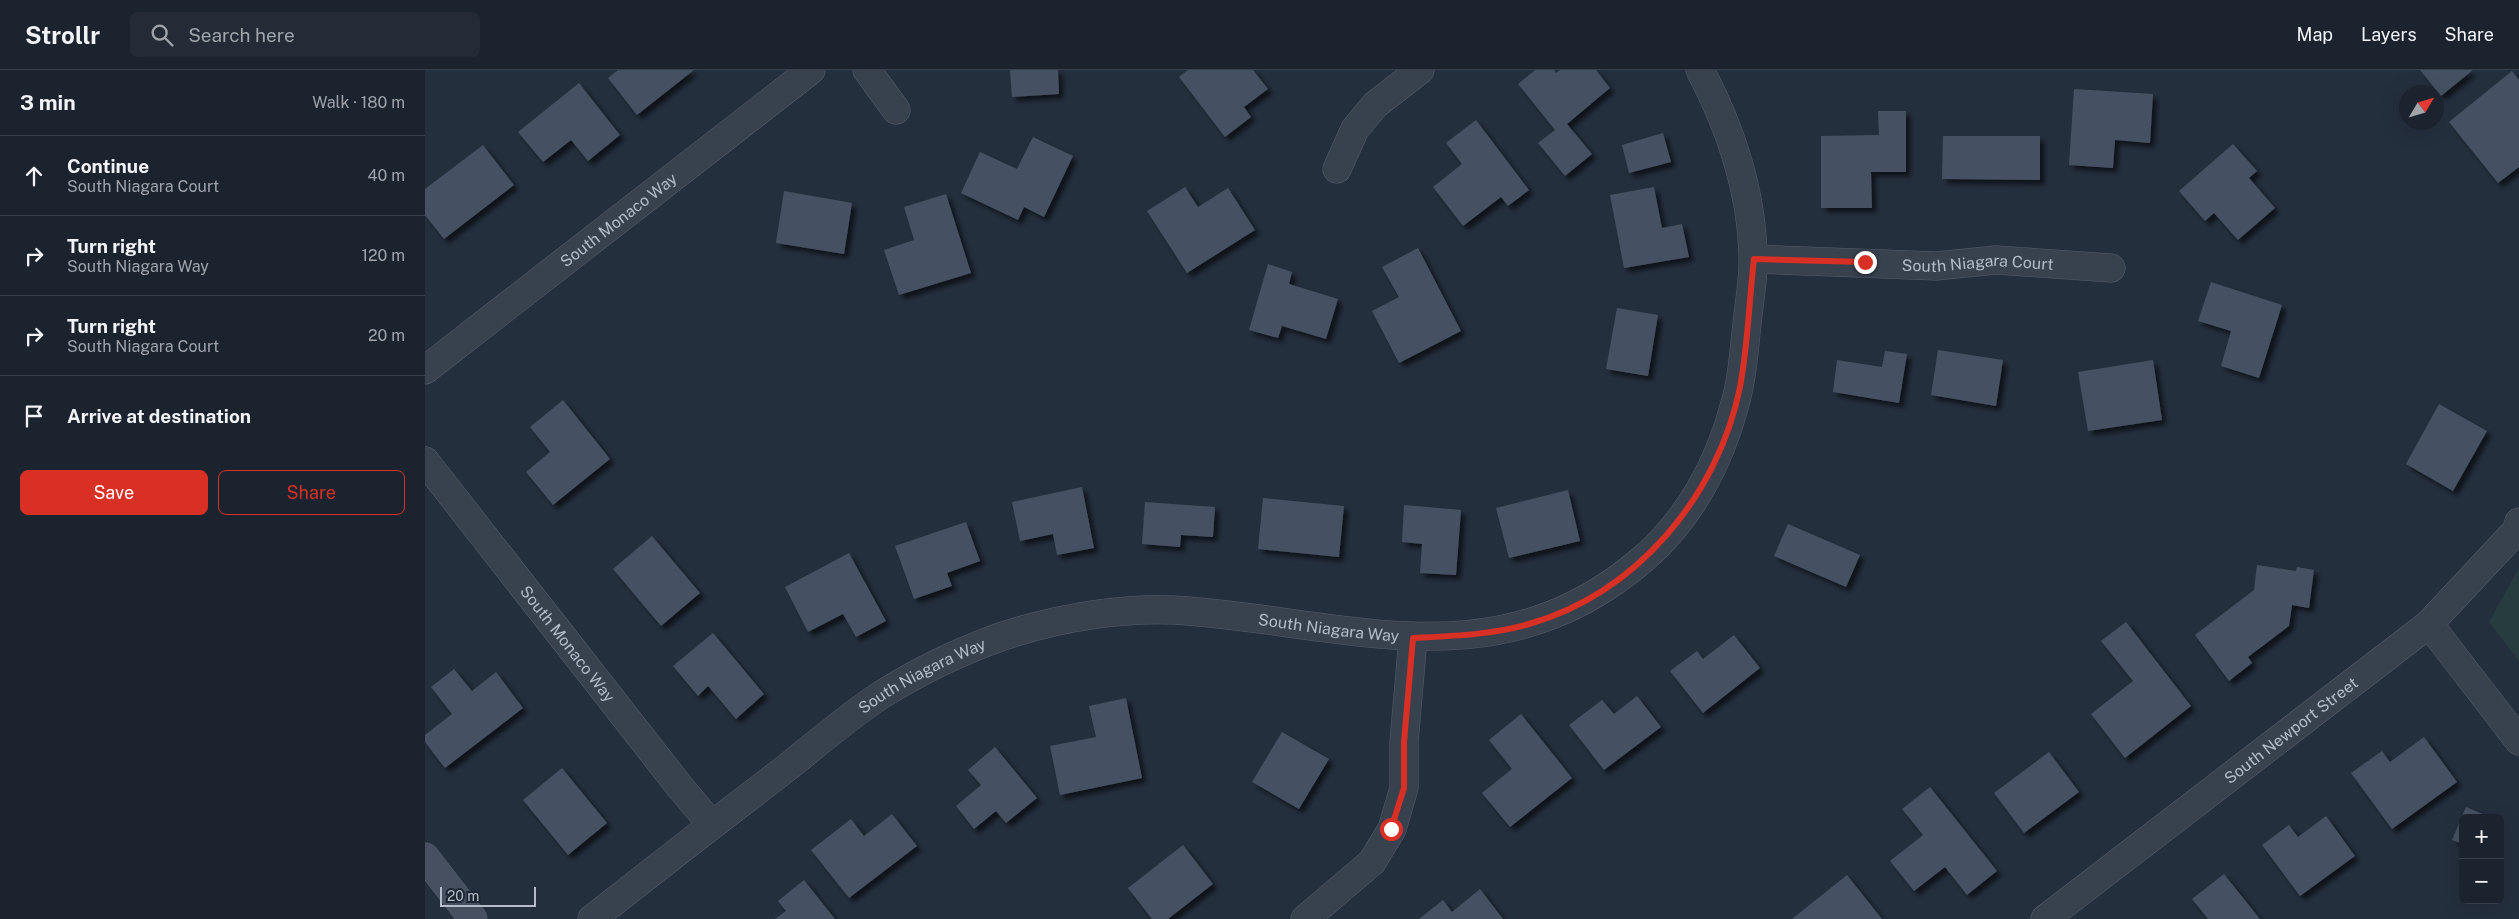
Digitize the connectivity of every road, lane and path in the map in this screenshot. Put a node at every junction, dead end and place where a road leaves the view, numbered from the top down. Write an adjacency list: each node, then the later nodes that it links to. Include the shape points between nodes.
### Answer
1 (811, 70): 9 (street, South Monaco Way)
2 (867, 70): 5 (street)
3 (1420, 70): 6 (street, via 1375,105 1355,128)
4 (1700, 70): 7 (street, South Niagara Way, via 1715,97 1736,154 1749,213)
5 (896, 110)
6 (1337, 169)
7 (1754, 259): 8 (street, South Niagara Court, via 1937,266 1996,260); 13 (street, South Niagara Way, via 1740,386 1729,428 1710,474 1683,516 1651,552 1613,584 1578,605 1530,624 1479,635)
8 (2111, 268)
9 (425, 370)
10 (425, 461): 15 (street, South Monaco Way)
11 (2519, 522): 12 (street, South Newport Street, via 2516,531)
12 (2429, 624): 14 (street); 20 (street, South Newport Street)
13 (1413, 638): 15 (street, South Niagara Way, via 1185,611 1139,611 1083,617 1006,635 949,657 879,696); 19 (street, via 1404,742 1404,788 1391,829 1372,862)
14 (2519, 741)
15 (712, 825): 18 (street, South Niagara Way)
16 (425, 857): 17 (street)
17 (473, 919)
18 (591, 919)
19 (1305, 919)
20 (2045, 919)

